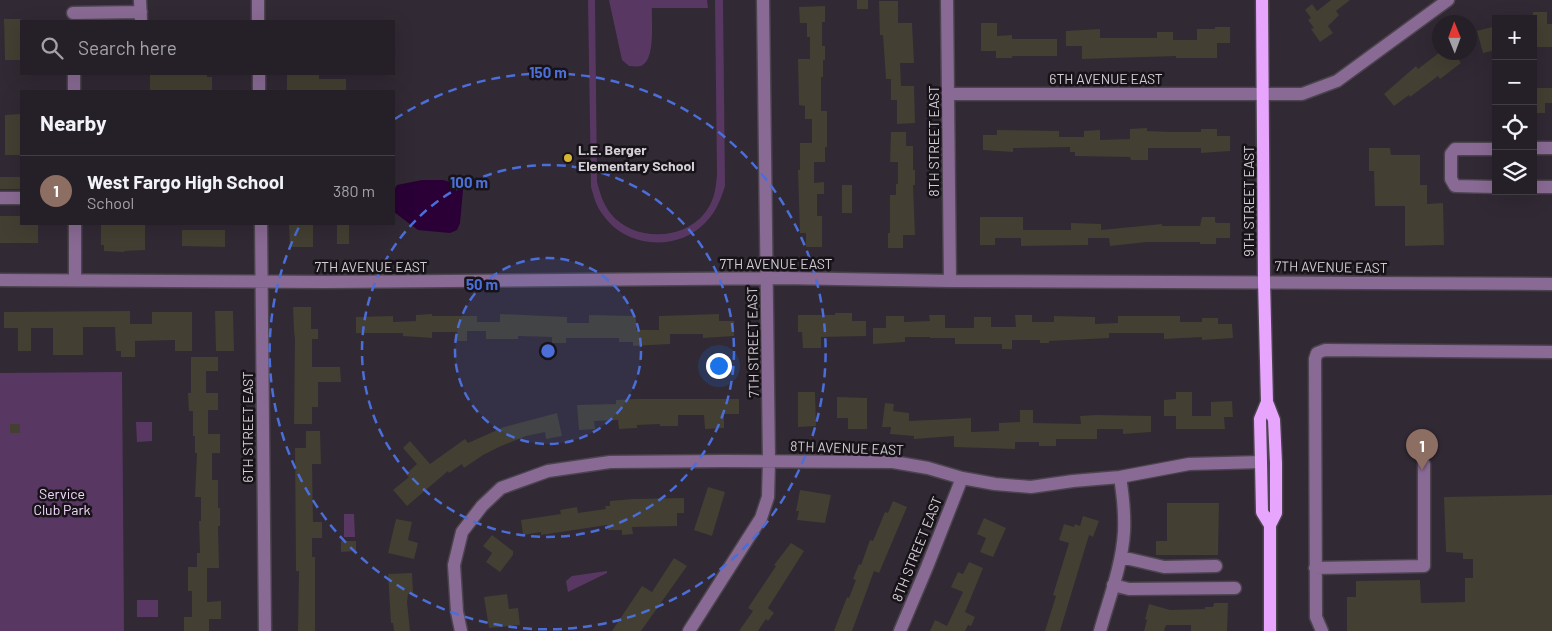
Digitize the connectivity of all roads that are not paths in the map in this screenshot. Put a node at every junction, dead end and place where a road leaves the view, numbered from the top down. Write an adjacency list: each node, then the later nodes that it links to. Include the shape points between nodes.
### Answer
1 (73, 0): 8 (street)
2 (258, 0): 9 (street)
3 (762, 0): 26 (street, 7TH STREET EAST)
4 (947, 0): 14 (street, 8TH STREET EAST)
5 (1262, 0): 15 (main road, 9TH STREET EAST)
6 (1448, 0): 15 (street, 6TH AVENUE EAST, via 1337,80 1302,94)
7 (141, 11): 8 (street)
8 (73, 17)
9 (258, 20)
10 (74, 75): 12 (street)
11 (259, 75): 13 (street)
12 (74, 90)
13 (259, 90)
14 (949, 94): 15 (street, 6TH AVENUE EAST); 29 (street, 8TH STREET EAST)
15 (1264, 95): 30 (main road, 9TH STREET EAST)
16 (1537, 148): 17 (street)
17 (1552, 148)
18 (1492, 149): 19 (street, via 1455,149 1450,154 1451,179 1455,186)
19 (1492, 186)
20 (1537, 187): 21 (street)
21 (1552, 187)
22 (0, 198): 23 (street)
23 (20, 198)
24 (75, 225): 28 (street)
25 (261, 225): 31 (street, 6TH STREET EAST)
26 (767, 278): 29 (street, 7TH AVENUE EAST); 31 (street, 7TH AVENUE EAST); 35 (street, 7TH STREET EAST)
27 (0, 280): 28 (street, 7TH AVENUE EAST)
28 (75, 280): 31 (street, 7TH AVENUE EAST)
29 (950, 281): 30 (street, 7TH AVENUE EAST)
30 (1264, 281): 32 (street, 7TH AVENUE EAST); 34 (main road, 9TH STREET EAST)
31 (262, 282): 46 (street, 6TH STREET EAST)
32 (1552, 284)
33 (1552, 352): 43 (street, via 1325,350 1318,353 1315,359)
34 (1267, 402): 36 (main road, 9TH STREET EAST, via 1260,419); 40 (main road, 9TH STREET EAST, via 1274,420 1276,463 1276,513)
35 (769, 461): 39 (street, 8TH AVENUE EAST, via 893,462); 47 (street, 8TH AVENUE EAST, via 610,462 548,471 501,488 462,532 454,565); 48 (street, 7TH STREET EAST, via 768,497 761,518)
36 (1261, 462): 38 (street, 8TH AVENUE EAST, via 1189,464); 40 (main road, 9TH STREET EAST, via 1262,512)
37 (1424, 464): 43 (street, via 1424,566)
38 (1120, 477): 39 (street, 8TH AVENUE EAST, via 1031,487); 41 (street, via 1125,512)
39 (962, 478): 49 (street, 8TH STREET EAST)
40 (1270, 525): 51 (main road, 9TH STREET EAST)
41 (1121, 557): 42 (street, via 1164,567); 44 (street)
42 (1216, 566)
43 (1315, 568): 52 (street, via 1316,618)
44 (1113, 585): 45 (street, via 1129,589); 50 (street)
45 (1235, 588)
46 (265, 631)
47 (461, 631)
48 (689, 631)
49 (900, 631)
50 (1100, 631)
51 (1270, 631)
52 (1322, 631)

